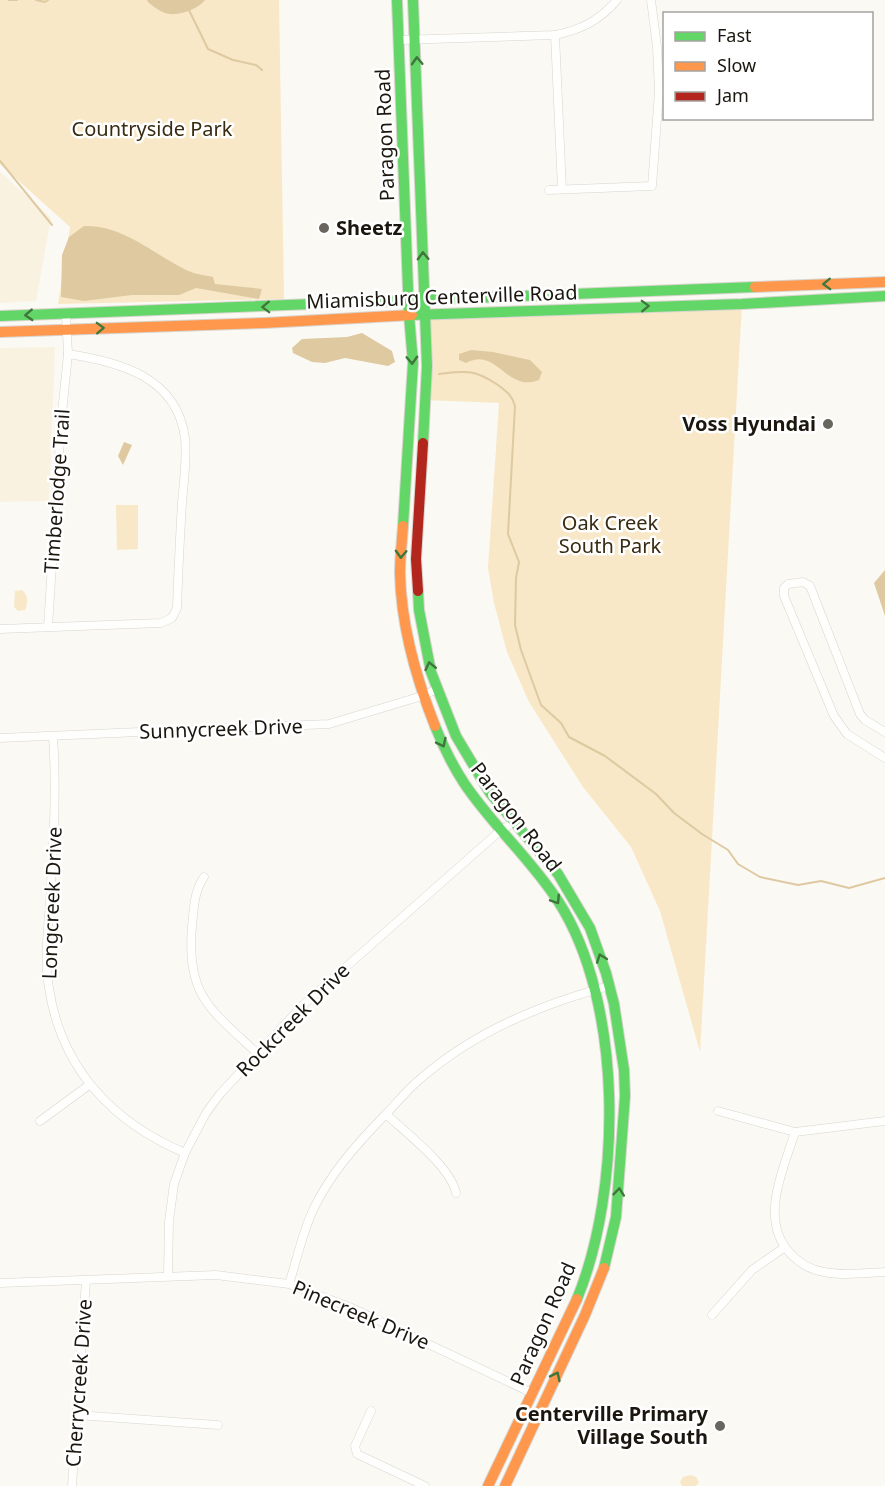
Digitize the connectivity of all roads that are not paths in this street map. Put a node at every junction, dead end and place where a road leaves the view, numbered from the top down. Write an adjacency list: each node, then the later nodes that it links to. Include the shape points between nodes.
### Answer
1 (398, 0): 6 (street, Paragon Road)
2 (413, 0): 7 (street, Paragon Road)
3 (616, 0): 5 (street, via 592,22)
4 (651, 0): 8 (street, via 659,92 652,186)
5 (555, 35): 7 (street); 8 (street)
6 (400, 40): 7 (street); 14 (street, Paragon Road)
7 (416, 40): 13 (street, Paragon Road, one-way to 7)
8 (562, 189): 9 (street)
9 (549, 190)
10 (885, 282): 11 (street, Miamisburg Centerville Road, one-way to 11)
11 (617, 292): 13 (street, Miamisburg Centerville Road); 15 (street)
12 (885, 296): 15 (street, Miamisburg Centerville Road, one-way to 12)
13 (424, 300): 14 (street, Miamisburg Centerville Road); 18 (street, Paragon Road)
14 (408, 301): 16 (street, Miamisburg Centerville Road, one-way to 16); 19 (street, Paragon Road)
15 (618, 307): 18 (street, Miamisburg Centerville Road)
16 (224, 308): 17 (street, Miamisburg Centerville Road); 21 (street)
17 (66, 314): 20 (street, Miamisburg Centerville Road, one-way to 20); 22 (street, Timberlodge Trail)
18 (425, 314): 19 (street, Miamisburg Centerville Road); 27 (street, Paragon Road, one-way to 18, via 419,609 416,559 427,389)
19 (409, 315): 21 (street, Miamisburg Centerville Road); 28 (street, Paragon Road, one-way to 28, via 412,363 400,572 412,660)
20 (0, 316)
21 (225, 324): 22 (street, Miamisburg Centerville Road, one-way to 21)
22 (67, 330): 23 (street, Miamisburg Centerville Road); 24 (street, Timberlodge Trail)
23 (0, 332)
24 (68, 354): 25 (street, Timberlodge Trail); 25 (street, via 105,361 139,374 164,391 179,415 185,454 177,608 172,618 161,623)
25 (48, 627): 26 (street)
26 (0, 629)
27 (437, 689): 28 (street, Sunnycreek Drive); 33 (street, Paragon Road, via 456,736 490,793)
28 (422, 696): 30 (street, Sunnycreek Drive, via 329,724); 34 (street, Paragon Road, one-way to 34, via 464,783)
29 (885, 732): 32 (street, via 860,714 810,586 804,582 788,584 784,596 834,716 847,734)
30 (53, 737): 31 (street, Sunnycreek Drive); 39 (street, Longcreek Drive, via 56,794 46,950 48,987 63,1038)
31 (0, 738)
32 (885, 758)
33 (515, 822): 34 (street, Rockcreek Drive); 36 (street, Paragon Road, one-way to 33, via 590,928 578,906 558,874)
34 (501, 830): 37 (street, Paragon Road, one-way to 37, via 560,904 581,950); 38 (street, Rockcreek Drive, via 304,1004)
35 (204, 877): 38 (street, via 196,891 193,919 190,956 195,982 213,1012)
36 (609, 986): 37 (street); 62 (street, Paragon Road, one-way to 36, via 585,1315 611,1242 625,1096 621,1040)
37 (593, 990): 41 (street, via 534,1009 494,1028 445,1059); 54 (street, Paragon Road, via 608,1052 604,1197 583,1286)
38 (258, 1054): 45 (street, Rockcreek Drive, via 220,1094)
39 (89, 1084): 42 (street); 45 (street, Longcreek Drive, via 129,1124)
40 (718, 1111): 44 (street)
41 (386, 1114): 46 (street, via 447,1172); 52 (street, via 345,1159 324,1190 306,1227)
42 (40, 1121)
43 (885, 1121): 44 (street)
44 (795, 1132): 47 (street, via 775,1205 776,1225)
45 (184, 1152): 49 (street, Rockcreek Drive, via 171,1202)
46 (456, 1193)
47 (785, 1247): 48 (street, via 804,1265 822,1272); 53 (street, via 752,1270)
48 (885, 1272)
49 (168, 1276): 50 (street, Pinecreek Drive); 52 (street, Pinecreek Drive, via 239,1276)
50 (86, 1280): 51 (street, Pinecreek Drive); 56 (street, Cherrycreek Drive)
51 (0, 1283)
52 (289, 1284): 54 (street, Pinecreek Drive, via 352,1308)
53 (712, 1315)
54 (532, 1393): 61 (street, Paragon Road)
55 (371, 1411): 58 (street, via 355,1446 357,1454)
56 (77, 1415): 57 (street); 59 (street, Cherrycreek Drive)
57 (218, 1425)
58 (413, 1484): 60 (street)
59 (72, 1486)
60 (425, 1486)
61 (488, 1486)
62 (505, 1486)

